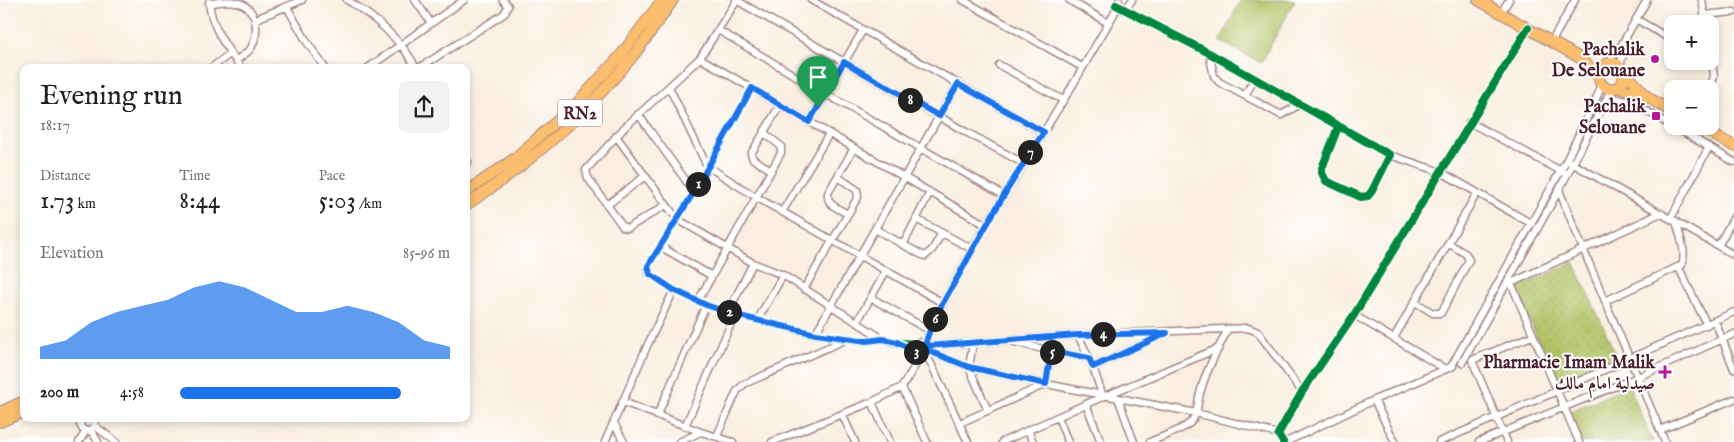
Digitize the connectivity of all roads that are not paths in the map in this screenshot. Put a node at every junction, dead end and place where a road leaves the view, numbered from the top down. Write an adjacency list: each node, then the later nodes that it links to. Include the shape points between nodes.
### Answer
1 (302, 0): 22 (street)
2 (347, 0): 21 (street)
3 (363, 0): 21 (street)
4 (416, 0): 30 (street)
5 (503, 0): 50 (street, via 508,6 504,14)
6 (662, 0): 97 (highway, RN2, via 620,56 577,103 514,159)
7 (673, 0): 104 (highway, RN2, via 632,57 555,138 521,167)
8 (736, 0): 33 (street); 44 (street)
9 (810, 0): 34 (street)
10 (963, 0): 53 (street)
11 (1069, 0): 31 (street)
12 (1132, 0): 23 (street)
13 (1478, 0): 25 (highway)
14 (1508, 0): 25 (street)
15 (1575, 0): 37 (street)
16 (1647, 0): 29 (street)
17 (1702, 0): 27 (street)
18 (461, 1): 30 (street)
19 (209, 2): 28 (street, via 244,5); 39 (street, via 217,30)
20 (1118, 3): 23 (street); 26 (street)
21 (355, 5): 38 (street)
22 (287, 8): 28 (street); 47 (street)
23 (1124, 9): 26 (street); 40 (street)
24 (1734, 12): 27 (street)
25 (1501, 13): 32 (highway)
26 (1114, 14): 31 (street)
27 (1704, 15)
28 (256, 19): 43 (street, via 256,33 250,49)
29 (1636, 19): 35 (street); 36 (street)
30 (432, 23): 38 (street)
31 (1108, 23): 53 (street)
32 (1528, 28): 37 (highway); 72 (street)
33 (718, 30): 41 (street); 61 (street)
34 (863, 30): 44 (street); 57 (street)
35 (1629, 32): 51 (street); 54 (street)
36 (1664, 35)
37 (1552, 41): 42 (highway)
38 (400, 44): 48 (street); 49 (street)
39 (231, 53): 43 (street); 45 (street)
40 (1209, 53): 55 (street); 62 (street, via 1216,79)
41 (700, 58): 58 (street); 59 (street)
42 (1580, 58): 51 (highway); 56 (highway)
43 (236, 60): 46 (street)
44 (844, 62): 61 (street); 69 (street)
45 (216, 64)
46 (238, 64)
47 (322, 64)
48 (373, 64)
49 (414, 64)
50 (423, 64)
51 (1605, 64): 54 (highway, via 1617,64); 56 (highway, via 1600,68)
52 (999, 65): 64 (street)
53 (1082, 67): 64 (street)
54 (1622, 70): 60 (highway, via 1623,81); 63 (highway)
55 (1254, 79): 62 (street); 66 (street)
56 (1599, 79): 60 (highway, via 1606,88); 85 (street, via 1595,101)
57 (958, 84): 69 (street); 74 (street)
58 (669, 87): 68 (street); 89 (street)
59 (752, 88): 65 (street); 89 (street)
60 (1614, 90): 63 (highway); 70 (street); 88 (street)
61 (826, 94): 71 (street); 83 (street)
62 (1245, 96): 66 (street, via 1281,115)
63 (1649, 98): 67 (highway)
64 (1063, 100): 74 (street)
65 (780, 105): 71 (street); 75 (street)
66 (1300, 105): 73 (street)
67 (1664, 107)
68 (638, 114): 79 (street); 99 (street)
69 (939, 116): 83 (street); 86 (street)
70 (1664, 121)
71 (809, 122): 76 (street)
72 (1469, 122): 91 (street); 92 (street)
73 (1338, 127): 84 (street); 84 (street, via 1322,168 1326,181 1368,196)
74 (1044, 132): 86 (street)
75 (764, 133): 90 (street, via 752,156); 90 (street, via 782,146)
76 (829, 134): 82 (street); 107 (street)
77 (1688, 135): 81 (street)
78 (1717, 135): 80 (highway)
79 (616, 136): 94 (street); 106 (street, via 588,166 586,173)
80 (1733, 142)
81 (1709, 147): 87 (street); 113 (street)
82 (854, 148): 95 (street); 96 (street)
83 (921, 148): 96 (street); 102 (street)
84 (1390, 155): 92 (street)
85 (1566, 161): 88 (street); 91 (street)
86 (1023, 162): 102 (street)
87 (1734, 162)
88 (1573, 164): 93 (street); 108 (street)
89 (707, 166): 99 (street); 103 (street)
90 (770, 170): 103 (street)
91 (1560, 170): 93 (street); 114 (street)
92 (1441, 172): 101 (street); 148 (street)
93 (1567, 174): 98 (street)
94 (645, 176): 105 (street); 106 (street)
95 (838, 177): 109 (street, via 858,192); 109 (street, via 828,193 828,202)
96 (904, 178): 100 (street); 117 (street)
97 (470, 189)
98 (1559, 190): 116 (street); 126 (street)
99 (694, 192): 111 (street)
100 (930, 192): 112 (street); 115 (street)
101 (1477, 192): 114 (street); 120 (street)
102 (1003, 195): 115 (street)
103 (756, 198): 107 (street); 124 (street)
104 (470, 202)
105 (666, 204): 106 (street, via 625,228); 111 (street)
106 (607, 205)
107 (782, 212): 119 (street)
108 (1661, 213): 113 (street); 126 (street)
109 (848, 214): 119 (street)
110 (1734, 217): 122 (street)
111 (677, 219): 123 (street); 124 (street)
112 (916, 219): 118 (street); 121 (street)
113 (1673, 220): 122 (street); 130 (street, via 1684,257)
114 (1530, 223): 116 (street); 134 (street)
115 (986, 225): 125 (street)
116 (1538, 227): 135 (street)
117 (875, 229): 121 (street); 128 (street)
118 (942, 233): 121 (street, via 925,256); 125 (street)
119 (833, 240): 128 (street); 136 (street)
120 (1448, 244): 141 (street); 141 (street, via 1466,254 1469,260 1441,313 1433,313)
121 (903, 245)
122 (1718, 246): 127 (street)
123 (661, 247): 133 (street); 137 (street, via 648,270 653,278)
124 (728, 249): 129 (street); 133 (street)
125 (972, 250): 142 (street)
126 (1583, 251): 135 (street); 140 (street)
127 (1734, 255)
128 (860, 256): 131 (street); 144 (street)
129 (753, 263): 132 (street); 145 (street)
130 (1679, 268): 140 (street); 152 (street)
131 (886, 271): 138 (street); 142 (street)
132 (783, 275): 136 (street); 149 (street)
133 (712, 276): 139 (street)
134 (1500, 278): 135 (street); 175 (street)
135 (1509, 283): 159 (street); 172 (street)
136 (804, 289): 144 (street)
137 (674, 290): 139 (street); 186 (street)
138 (871, 298): 151 (street); 154 (street)
139 (698, 301): 143 (street)
140 (1604, 301): 170 (street)
141 (1415, 302): 161 (street)
142 (943, 303): 154 (street)
143 (706, 305): 145 (street); 196 (street)
144 (831, 305): 151 (street); 156 (street)
145 (728, 312): 147 (street)
146 (1734, 312): 150 (street)
147 (735, 315): 149 (street); 204 (street)
148 (1354, 315): 161 (street); 181 (street)
149 (758, 319): 156 (street)
150 (1715, 321): 152 (street); 164 (street)
151 (857, 322): 162 (street)
152 (1707, 325): 170 (street)
153 (1228, 329): 155 (street); 167 (street); 181 (street, via 1248,328 1258,332)
154 (929, 330): 166 (street)
155 (1167, 333): 158 (street); 174 (street)
156 (816, 334): 160 (street)
157 (1734, 334): 164 (street)
158 (1078, 335): 163 (street); 169 (street)
159 (1532, 336): 171 (street); 180 (street)
160 (848, 338): 162 (street); 211 (street, via 744,384 737,391)
161 (1394, 338): 175 (street)
162 (883, 339): 166 (street)
163 (1008, 340): 165 (street); 168 (street)
164 (1722, 340): 176 (street); 177 (street)
165 (973, 343): 166 (street); 173 (street)
166 (921, 348): 173 (street); 179 (street, via 915,368); 203 (street)
167 (1219, 348): 182 (street); 193 (street, via 1199,397)
168 (1051, 351): 169 (street); 178 (street)
169 (1089, 358): 174 (street)
170 (1631, 358): 177 (street); 180 (street)
171 (1472, 360): 172 (street); 198 (street)
172 (1462, 363): 175 (street)
173 (969, 367): 178 (street); 191 (street)
174 (1093, 367): 182 (street)
175 (1448, 368): 185 (street)
176 (1734, 369)
177 (1638, 377): 190 (street); 207 (street)
178 (1046, 384): 182 (street); 191 (street)
179 (902, 388): 187 (street); 222 (street)
180 (1558, 391): 190 (street); 198 (street)
181 (1302, 392): 210 (street)
182 (1106, 395): 183 (street); 189 (street)
183 (1118, 398): 193 (street); 228 (street)
184 (1734, 398): 207 (street)
185 (1374, 400): 230 (street); 231 (street)
186 (623, 402): 196 (street); 202 (street)
187 (872, 402): 195 (street); 221 (street)
188 (20, 403): 192 (highway)
189 (1086, 404): 197 (street); 227 (street)
190 (1564, 407): 209 (street); 235 (street)
191 (988, 411): 203 (street)
192 (0, 412)
193 (1196, 413): 210 (street); 229 (street, via 1181,429)
194 (20, 414): 199 (highway)
195 (842, 414): 219 (street); 220 (street)
196 (657, 416): 204 (street)
197 (1058, 417): 206 (street); 226 (street)
198 (1496, 417): 209 (street); 232 (street)
199 (0, 422)
200 (81, 422): 205 (street, via 80,425)
201 (93, 422): 205 (street)
202 (614, 423): 215 (street); 216 (street)
203 (960, 423): 223 (street)
204 (685, 426): 208 (street)
205 (90, 429): 212 (street); 213 (street); 214 (street)
206 (1028, 430): 224 (street); 225 (street)
207 (1660, 430): 236 (street)
208 (701, 432): 211 (street); 217 (street)
209 (1502, 432): 233 (street); 234 (street)
210 (1278, 434): 230 (street)
211 (717, 436): 218 (street)
212 (79, 442)
213 (98, 442)
214 (116, 442)
215 (606, 442)
216 (624, 442)
217 (679, 442)
218 (733, 442)
219 (772, 442)
220 (855, 442)
221 (890, 442)
222 (927, 442)
223 (968, 442)
224 (1002, 442)
225 (1033, 442)
226 (1068, 442)
227 (1102, 442)
228 (1134, 442)
229 (1150, 442)
230 (1284, 442)
231 (1394, 442)
232 (1439, 442)
233 (1479, 442)
234 (1507, 442)
235 (1579, 442)
236 (1665, 442)

